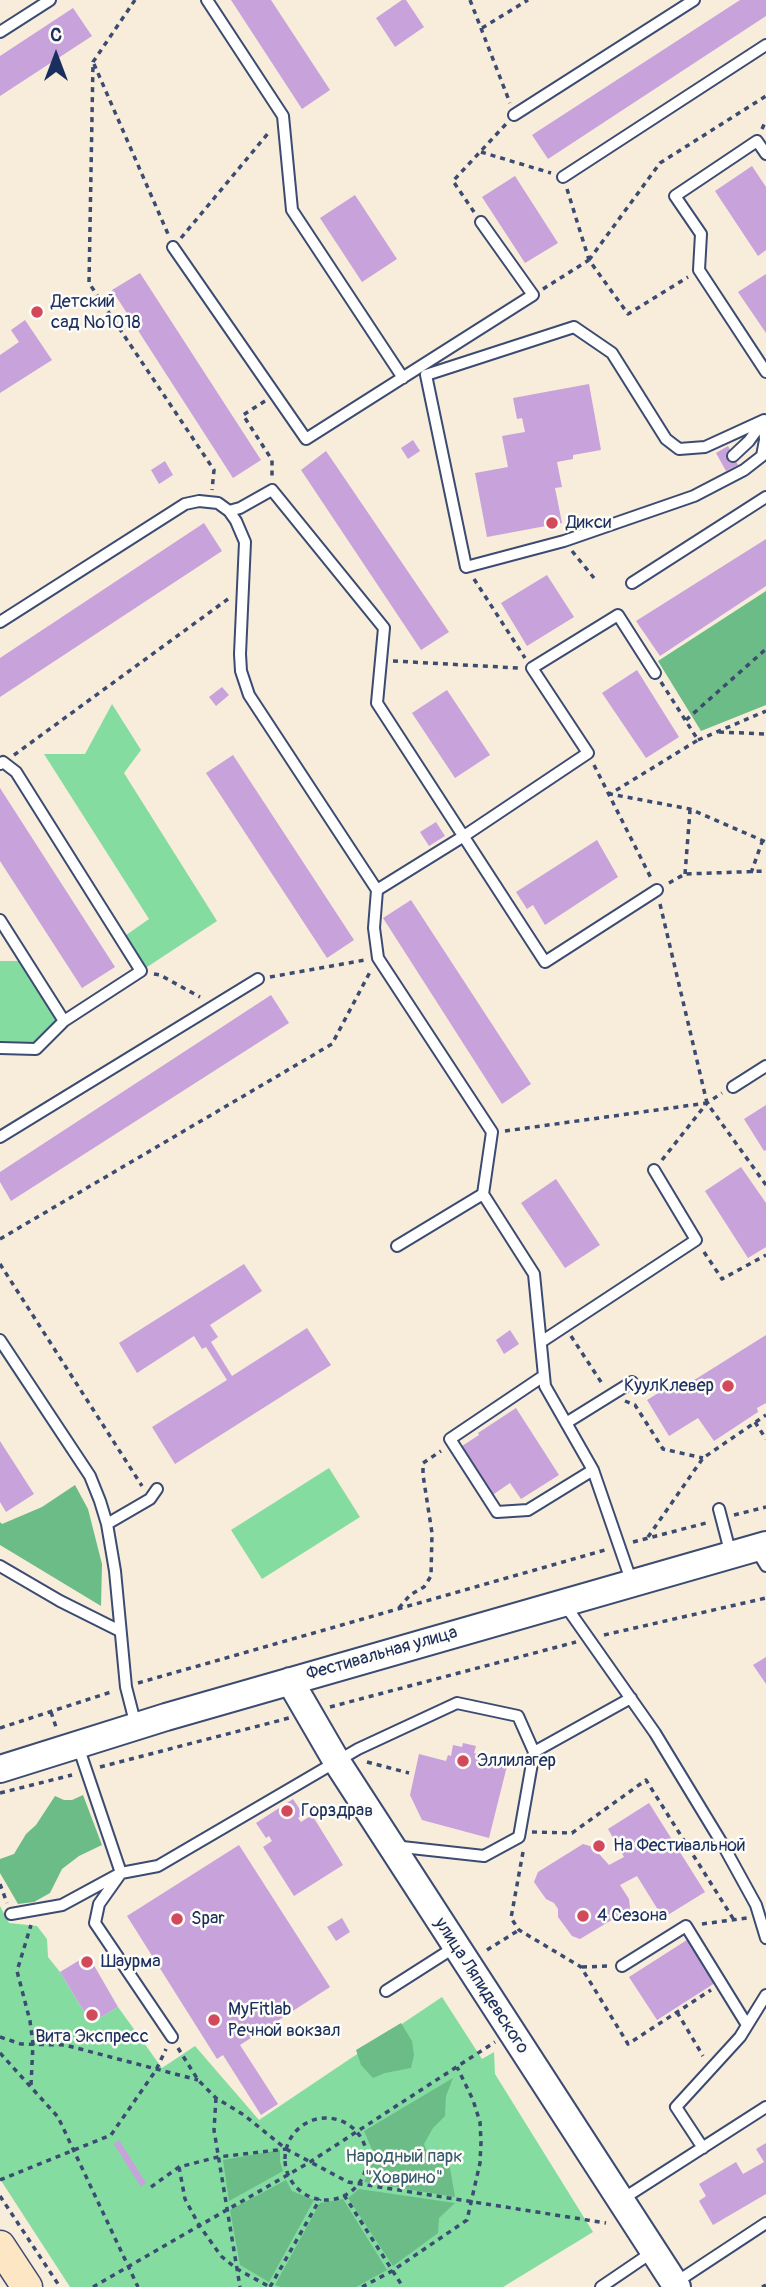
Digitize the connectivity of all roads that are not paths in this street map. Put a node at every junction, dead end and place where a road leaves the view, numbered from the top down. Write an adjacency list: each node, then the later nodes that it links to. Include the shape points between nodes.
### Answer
1 (50, 0): 4 (lane)
2 (207, 0): 12 (lane, via 282,116 292,210)
3 (694, 0): 6 (lane)
4 (0, 32)
5 (766, 45): 8 (lane)
6 (514, 115)
7 (766, 154): 11 (lane, via 757,141 675,196 701,234 699,270)
8 (563, 177)
9 (481, 222): 12 (lane, via 533,295)
10 (173, 247): 12 (lane, via 306,439)
11 (766, 372)
12 (402, 377)
13 (765, 418): 13 (lane, via 705,447 678,449 666,439 612,353 574,327 426,375 466,567 564,541 694,496 762,456); 14 (lane)
14 (733, 456)
15 (766, 497): 17 (lane)
16 (229, 511): 18 (lane, via 211,501 185,504); 21 (lane, via 272,490 384,628 377,703); 22 (lane, via 245,542 240,663 249,695)
17 (632, 583)
18 (0, 622)
19 (655, 674): 21 (lane, via 618,615 532,668 588,753)
20 (2, 763): 26 (lane, via 16,772 141,971)
21 (464, 836): 22 (lane); 23 (lane, via 545,962)
22 (377, 890): 32 (lane, via 373,928 378,958 492,1132)
23 (657, 890)
24 (0, 920): 26 (lane)
25 (258, 979): 30 (lane)
26 (64, 1021): 27 (lane, via 36,1049)
27 (0, 1048)
28 (766, 1066): 29 (lane)
29 (733, 1087)
30 (0, 1137)
31 (654, 1170): 35 (lane, via 696,1241)
32 (483, 1194): 33 (lane); 35 (lane, via 534,1274)
33 (397, 1246)
34 (0, 1340): 42 (lane, via 90,1476)
35 (541, 1342): 36 (lane)
36 (542, 1377): 38 (lane); 39 (lane, via 450,1439 498,1511 528,1510)
37 (632, 1382): 38 (lane)
38 (566, 1423): 39 (lane)
39 (593, 1470): 45 (lane)
40 (154, 1494): 42 (lane)
41 (720, 1514): 43 (lane)
42 (107, 1524): 47 (lane)
43 (754, 1553): 45 (street, Фестивальная улица)
44 (0, 1566): 47 (lane)
45 (632, 1583): 46 (street, Фестивальная улица)
46 (563, 1602): 48 (street, Фестивальная улица); 49 (lane)
47 (120, 1631): 50 (lane)
48 (290, 1681): 50 (street, Фестивальная улица); 53 (street, улица Ляпидевского)
49 (631, 1698): 52 (lane); 58 (lane, via 723,1845 756,1905)
50 (136, 1726): 51 (street, Фестивальная улица)
51 (77, 1744): 54 (street, Фестивальная улица); 56 (lane)
52 (534, 1752): 53 (lane, via 518,1716 457,1703); 55 (lane, via 519,1837 484,1856)
53 (337, 1762): 55 (street, улица Ляпидевского); 56 (lane, via 158,1866)
54 (0, 1769)
55 (391, 1846): 59 (street, улица Ляпидевского)
56 (121, 1873): 57 (lane, via 62,1905); 64 (lane, via 99,1904 95,1923)
57 (11, 1914)
58 (766, 1938)
59 (455, 1947): 61 (lane); 67 (street, улица Ляпидевского)
60 (622, 1966): 63 (lane, via 686,1926)
61 (386, 1992)
62 (766, 1995): 63 (lane)
63 (747, 2025): 66 (lane, via 676,2107)
64 (172, 2037)
65 (766, 2107): 66 (lane)
66 (703, 2148): 67 (lane)
67 (621, 2201): 70 (street, улица Ляпидевского)
68 (766, 2223): 71 (lane)
69 (0, 2246): 72 (main road)
70 (654, 2251): 71 (street, улица Ляпидевского); 73 (lane)
71 (676, 2285)
72 (27, 2287)
73 (601, 2287)

